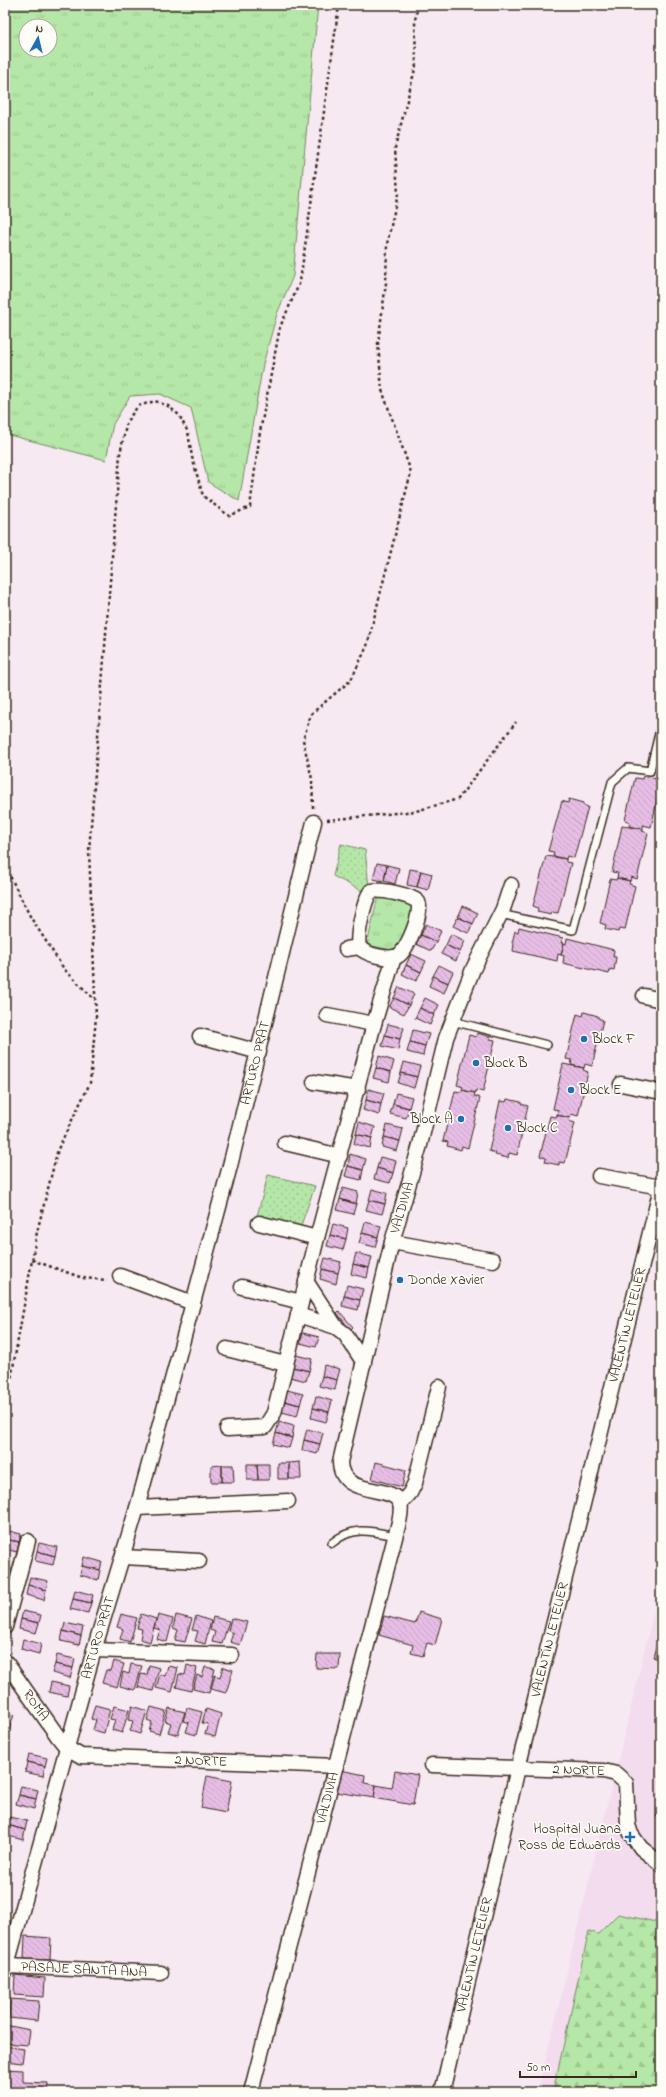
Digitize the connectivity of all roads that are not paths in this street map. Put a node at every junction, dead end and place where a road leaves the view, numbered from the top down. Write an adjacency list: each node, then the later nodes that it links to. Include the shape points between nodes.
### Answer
1 (661, 725): 4 (lane, via 650,771 628,768 612,782 573,930)
2 (314, 822): 13 (street, ARTURO PRAT)
3 (511, 885): 4 (street, VALDIVIA)
4 (500, 914): 9 (street, VALDIVIA)
5 (394, 957): 5 (street, via 352,948 358,937 367,897 371,891 411,897 419,905 419,913 405,950); 10 (street)
6 (644, 996): 7 (street)
7 (661, 1000)
8 (327, 1015): 10 (street)
9 (452, 1021): 12 (lane); 24 (street, VALDIVIA)
10 (374, 1024): 16 (street)
11 (200, 1036): 13 (street)
12 (548, 1045)
13 (259, 1052): 29 (street, ARTURO PRAT)
14 (314, 1082): 16 (street)
15 (621, 1084): 17 (street)
16 (358, 1089): 19 (street)
17 (661, 1092)
18 (285, 1143): 19 (street)
19 (340, 1156): 23 (street)
20 (599, 1176): 21 (street)
21 (661, 1188): 52 (street, VALENTÍN LETELIER)
22 (259, 1223): 23 (street)
23 (317, 1238): 27 (street)
24 (392, 1242): 25 (street); 33 (street, VALDIVIA)
25 (493, 1260)
26 (120, 1276): 29 (street)
27 (306, 1281): 30 (street); 31 (street)
28 (242, 1287): 30 (street)
29 (193, 1303): 39 (street, ARTURO PRAT)
30 (299, 1309): 31 (street); 34 (street)
31 (336, 1327): 33 (street, via 345,1334)
32 (227, 1349): 34 (street)
33 (364, 1363): 38 (street, VALDIVIA, via 340,1468 351,1483 387,1494 397,1499)
34 (285, 1364): 36 (street, via 280,1392 270,1422 265,1427)
35 (439, 1387): 38 (street, via 415,1483)
36 (227, 1430)
37 (288, 1500): 39 (street)
38 (400, 1504): 40 (street, VALDIVIA)
39 (137, 1508): 43 (street, ARTURO PRAT)
40 (396, 1536): 42 (lane, via 358,1530 344,1534); 51 (street, VALDIVIA)
41 (28, 1542): 45 (street)
42 (332, 1543)
43 (123, 1557): 44 (street); 46 (street, ARTURO PRAT)
44 (199, 1561)
45 (5, 1627)
46 (94, 1650): 47 (street); 49 (street, ARTURO PRAT)
47 (232, 1655)
48 (5, 1661): 49 (street, ROMA)
49 (67, 1748): 51 (street, 2 NORTE, via 81,1756); 54 (street, ARTURO PRAT)
50 (432, 1765): 52 (street, 2 NORTE)
51 (336, 1766): 56 (street, VALDIVIA)
52 (518, 1768): 53 (street, 2 NORTE, via 604,1771 622,1778 626,1783 628,1825 631,1834 641,1848); 57 (street, VALENTÍN LETELIER)
53 (661, 1864)
54 (6, 1969): 55 (street, PASAJE SANTA ANA)
55 (161, 1973)
56 (251, 2092)
57 (442, 2092)

